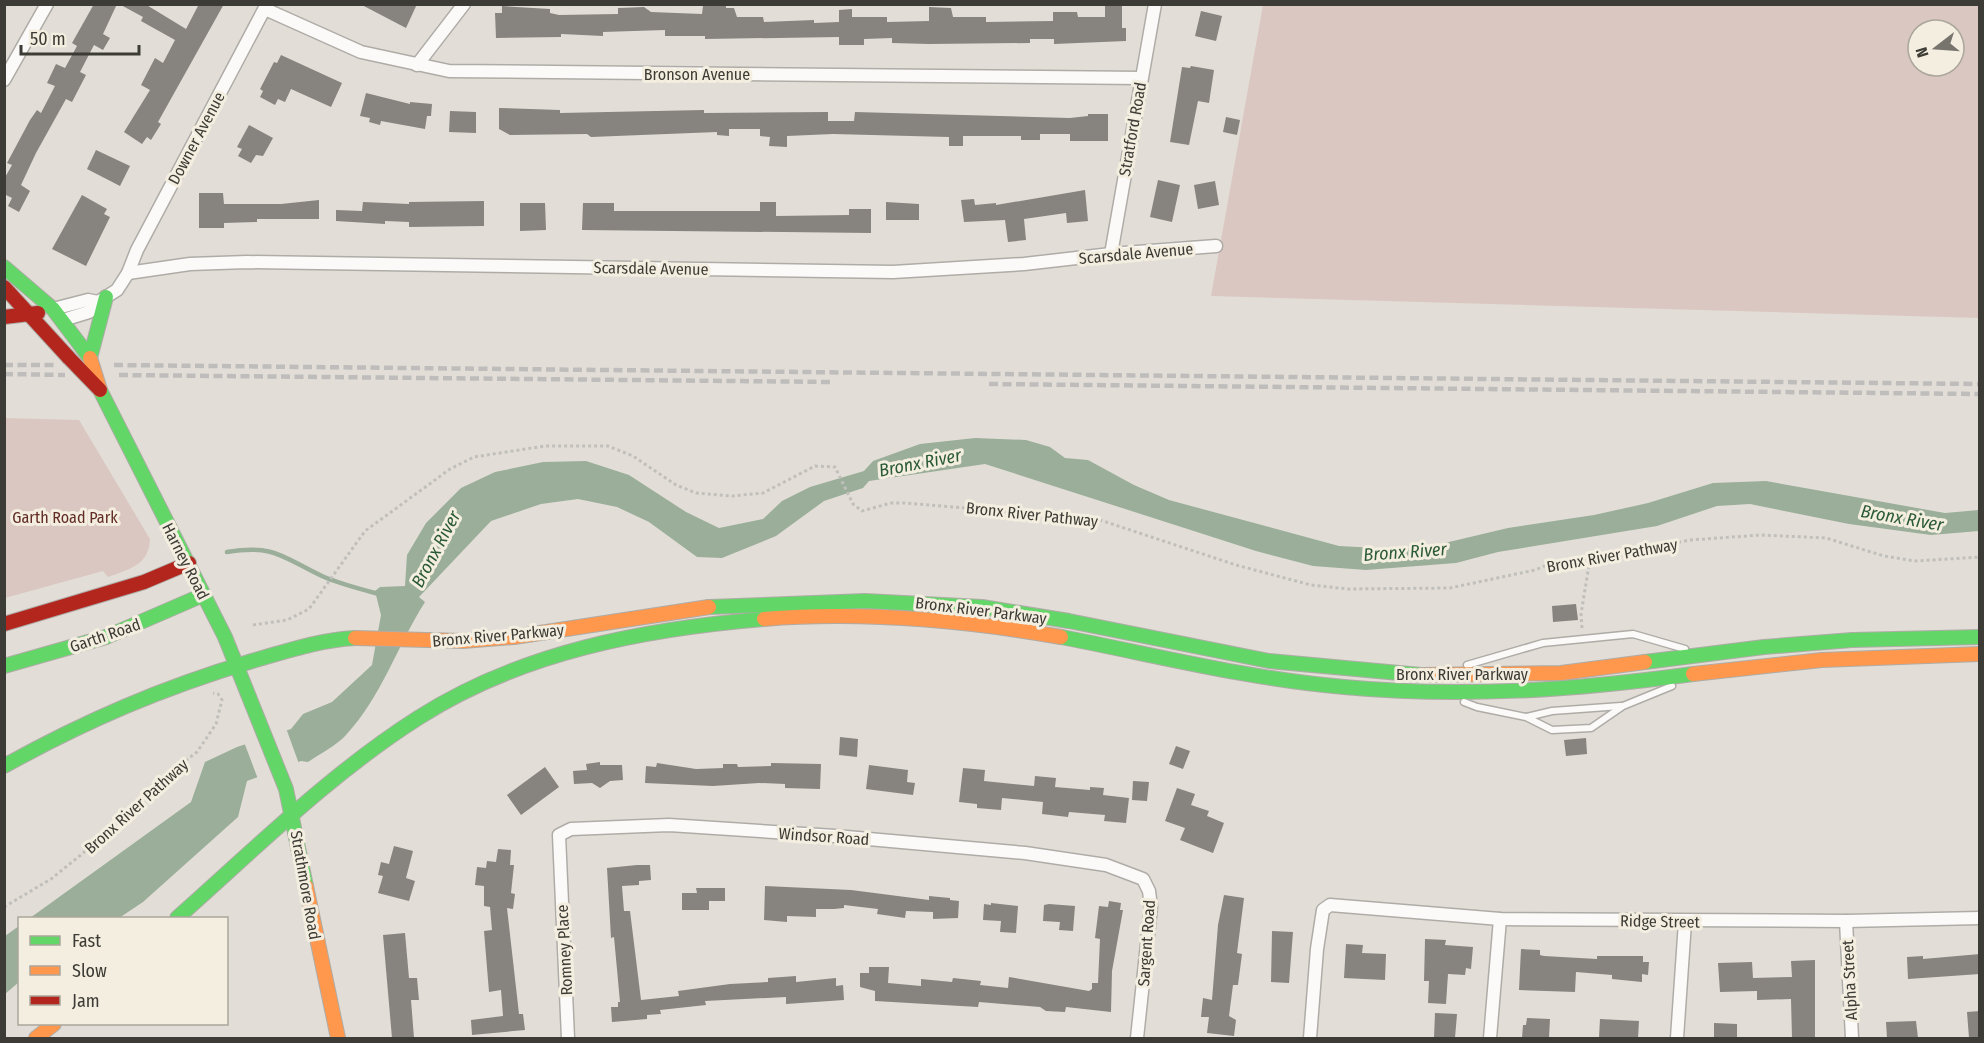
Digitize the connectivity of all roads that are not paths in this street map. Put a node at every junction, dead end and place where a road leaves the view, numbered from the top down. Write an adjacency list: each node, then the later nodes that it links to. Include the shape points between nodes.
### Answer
1 (47, 4): 7 (street)
2 (464, 4): 5 (street)
3 (1155, 4): 6 (street, Stratford Road)
4 (266, 7): 5 (street, Bronson Avenue, via 361,52); 11 (street, Downer Avenue)
5 (417, 65): 6 (street, Bronson Avenue, via 475,72)
6 (1141, 78): 9 (street, Stratford Road)
7 (4, 80)
8 (1216, 246): 9 (street, Scarsdale Avenue)
9 (1111, 254): 11 (street, Scarsdale Avenue, via 893,272 247,262 190,264)
10 (4, 267): 14 (main road, Harney Road)
11 (128, 273): 13 (street, via 117,290)
12 (4, 287): 15 (main road, Harney Road)
13 (102, 300): 14 (street); 17 (street, via 90,312); 18 (main road)
14 (53, 309): 15 (main road); 17 (main road, Harney Road)
15 (31, 315): 16 (main road); 17 (main road); 19 (main road, Harney Road, bridge)
16 (4, 317)
17 (63, 320): 18 (main road, Harney Road)
18 (90, 358): 19 (main road, Harney Road, bridge)
19 (100, 390): 20 (main road, Harney Road)
20 (189, 563): 21 (main road, Harney Road); 22 (main road, via 144,582)
21 (203, 595): 26 (main road, Harney Road); 27 (main road, Garth Road, via 152,619)
22 (4, 624)
23 (1980, 637): 24 (main road, Bronx River Parkway, via 1814,643)
24 (1706, 654): 29 (main road, Bronx River Parkway, via 1561,673); 29 (lane, via 1633,634 1543,643 1474,662)
25 (1980, 654): 28 (main road, Bronx River Parkway, via 1827,659)
26 (238, 665): 29 (main road, Bronx River Parkway, via 323,640 514,638 717,606 826,601 982,607 1289,663); 33 (main road, Harney Road); 34 (main road, Bronx River Parkway, via 122,705)
27 (4, 666)
28 (1707, 672): 30 (main road, Bronx River Parkway, via 1568,689); 31 (lane)
29 (1444, 675)
30 (1444, 693): 32 (lane, via 1477,707); 35 (main road, Bronx River Parkway, via 1274,679 1051,636 955,622 810,618 693,626 570,651 474,686 395,735)
31 (1623, 706): 32 (lane, via 1552,711); 32 (lane, via 1591,728 1552,729)
32 (1526, 717)
33 (265, 735): 35 (main road, Strathmore Road)
34 (4, 766)
35 (294, 816): 38 (main road, Bronx River Parkway); 45 (main road, Strathmore Road, via 311,918)
36 (558, 861): 37 (street, Windsor Road, via 559,835 571,829 669,825 1025,854); 46 (street, Romney Place)
37 (1116, 868): 47 (street, Sargent Road, via 1143,879 1151,907)
38 (178, 917)
39 (1980, 918): 41 (street, Ridge Street)
40 (1500, 919): 42 (street, Ridge Street); 48 (street, Ridge Street, via 1330,905 1323,910 1317,949); 49 (street)
41 (1846, 921): 42 (street, Ridge Street); 51 (street, Alpha Street)
42 (1685, 922): 50 (street)
43 (52, 1025): 44 (main road)
44 (36, 1038)
45 (338, 1038)
46 (568, 1038)
47 (1137, 1038)
48 (1310, 1038)
49 (1490, 1038)
50 (1677, 1038)
51 (1852, 1038)

